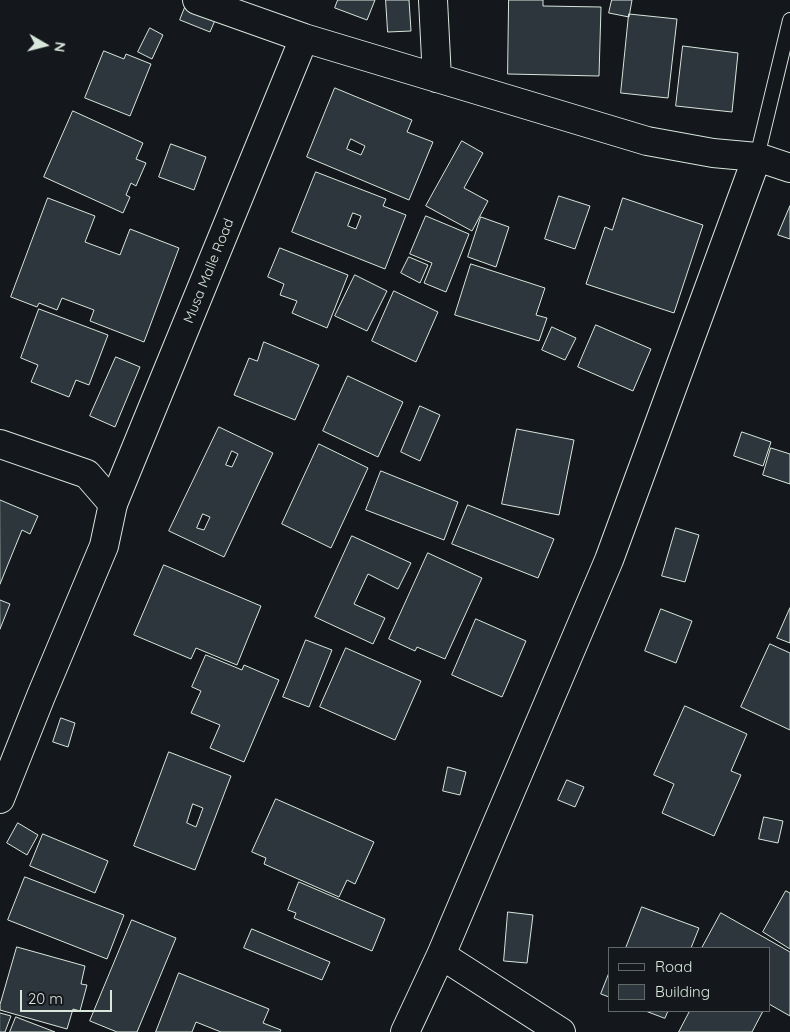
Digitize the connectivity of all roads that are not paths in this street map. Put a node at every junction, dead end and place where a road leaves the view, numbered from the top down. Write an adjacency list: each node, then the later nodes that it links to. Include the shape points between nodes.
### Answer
1 (197, 0): 4 (street)
2 (433, 0): 5 (street)
3 (790, 20): 6 (lane)
4 (304, 38): 5 (street); 9 (street, Musa Malle Road)
5 (437, 78): 6 (street, via 647,141)
6 (757, 157): 7 (street); 11 (street, via 609,560)
7 (790, 168)
8 (0, 444): 9 (street, via 87,474)
9 (114, 504): 10 (street, Musa Malle Road, via 104,546)
10 (0, 800)
11 (441, 955): 12 (street); 13 (street)
12 (405, 1032)
13 (562, 1032)

